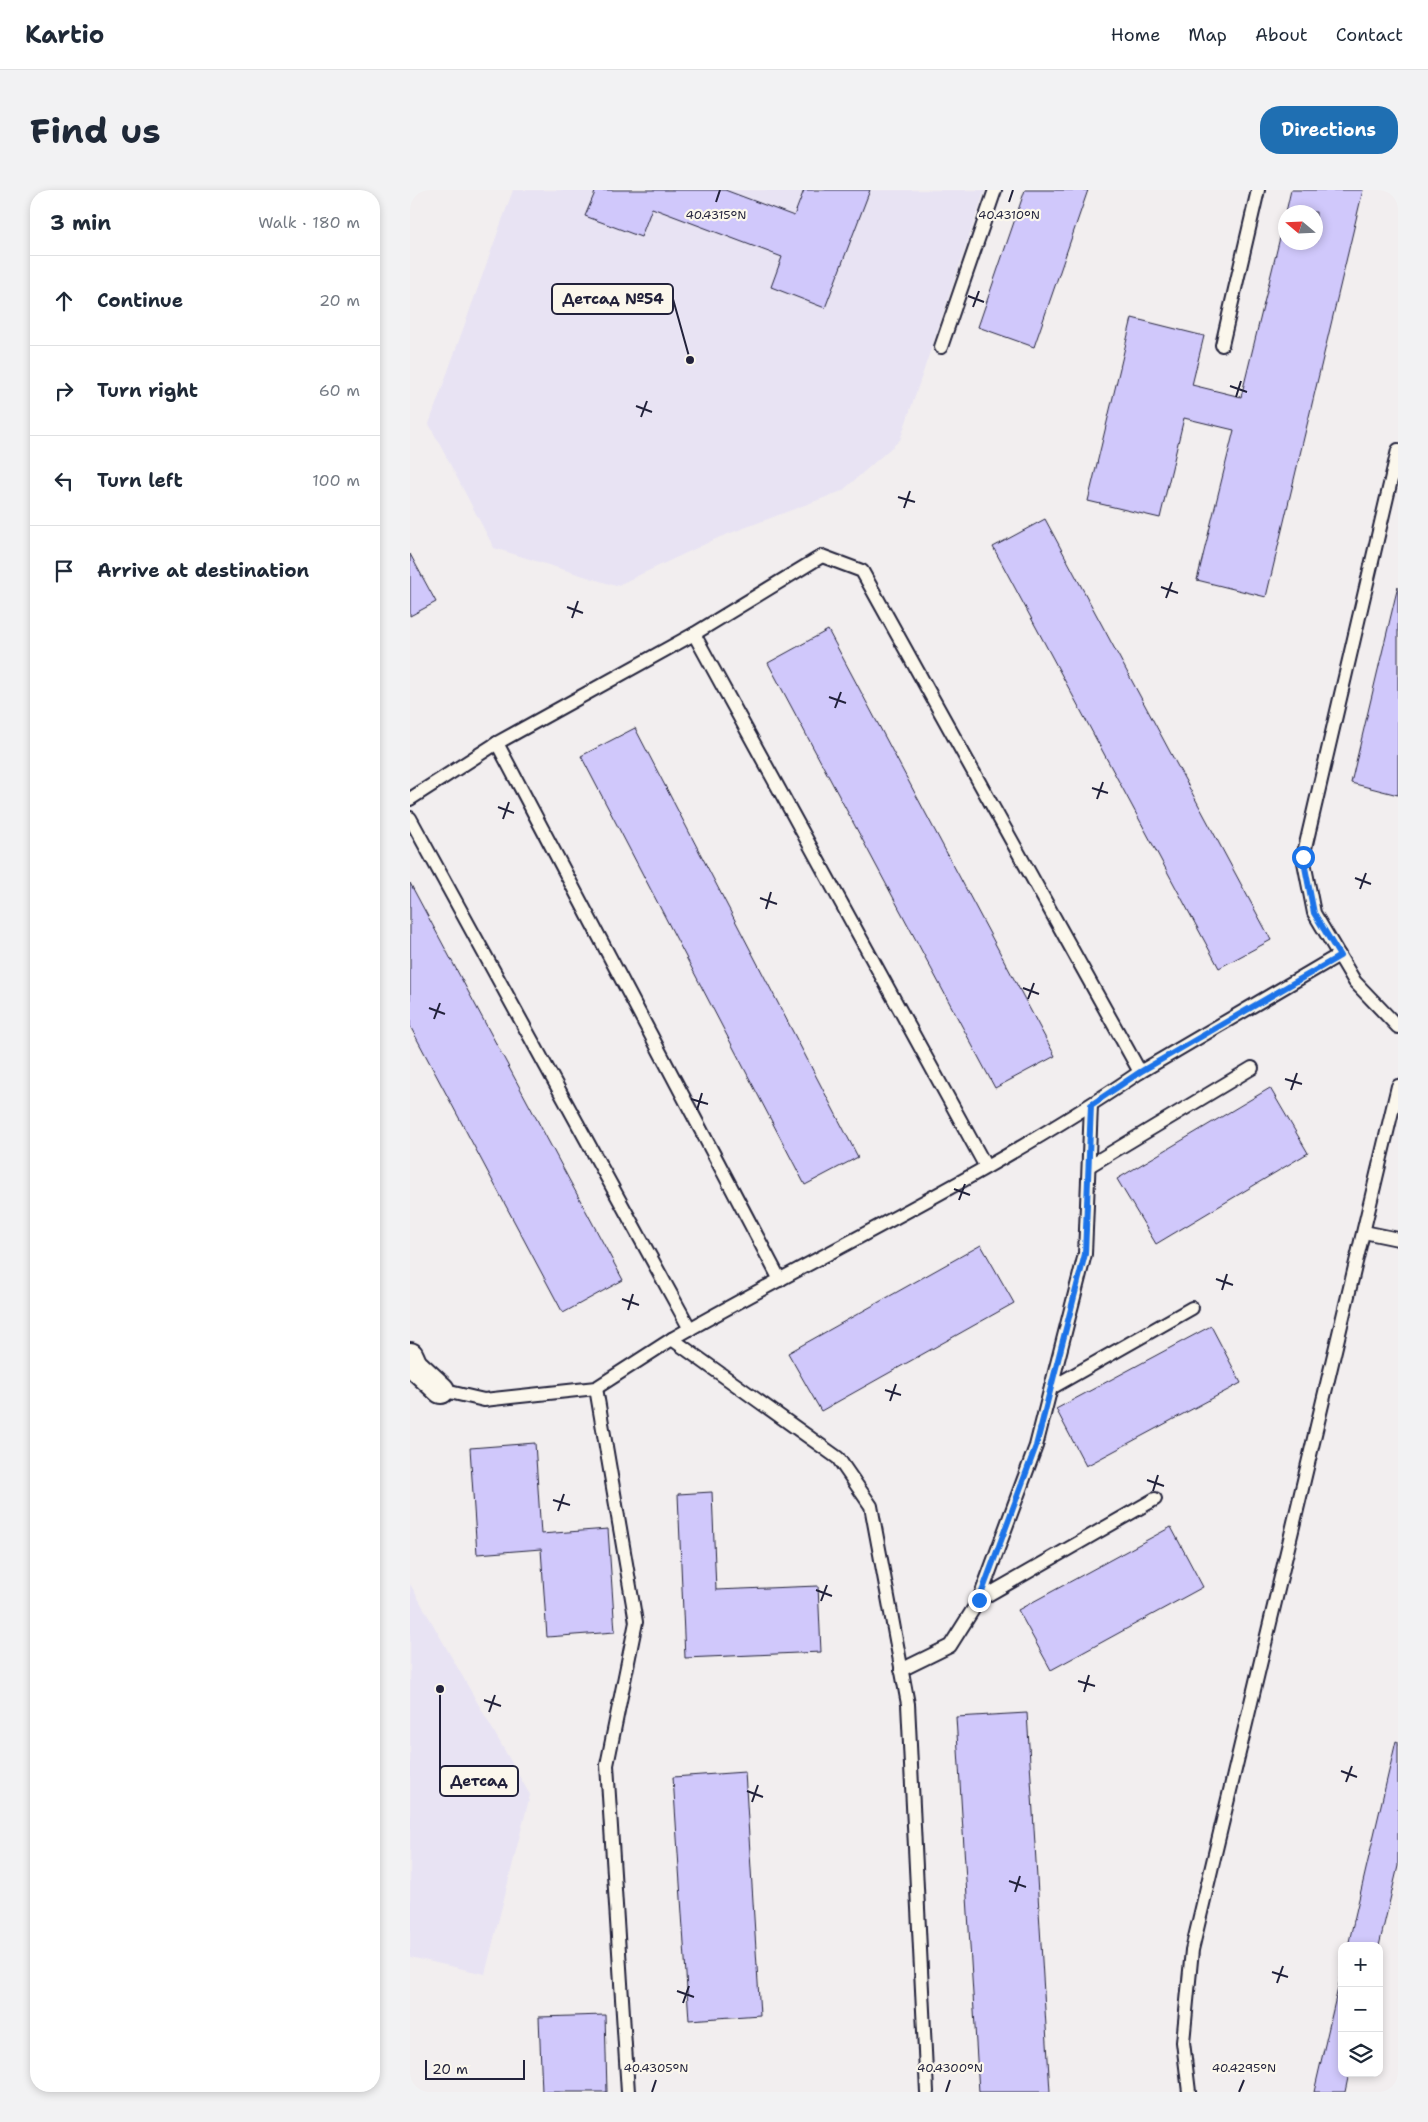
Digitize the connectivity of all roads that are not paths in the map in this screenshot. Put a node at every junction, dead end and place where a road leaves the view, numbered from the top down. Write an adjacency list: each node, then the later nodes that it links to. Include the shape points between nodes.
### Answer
1 (995, 190): 4 (lane)
2 (1258, 190): 3 (lane)
3 (1222, 345)
4 (941, 347)
5 (1398, 450): 6 (lane)
6 (1394, 485): 11 (lane, via 1303,857 1314,913)
7 (694, 634): 8 (lane); 14 (lane, via 822,556 862,571); 18 (lane)
8 (497, 743): 9 (lane); 21 (lane)
9 (410, 799)
10 (410, 818): 23 (lane)
11 (1340, 956): 12 (lane, via 1355,982); 14 (lane)
12 (1398, 1027)
13 (1252, 1068): 17 (lane)
14 (1140, 1072): 16 (lane)
15 (1398, 1086): 19 (lane)
16 (1091, 1105): 17 (lane); 18 (lane)
17 (1089, 1166): 27 (lane, via 1085,1254)
18 (986, 1167): 21 (lane)
19 (1364, 1232): 20 (lane); 34 (lane, via 1192,1950 1183,2042)
20 (1398, 1240)
21 (780, 1280): 23 (lane)
22 (1192, 1308): 27 (lane)
23 (690, 1329): 24 (lane)
24 (672, 1339): 26 (lane); 31 (lane, via 838,1458 871,1506)
25 (411, 1368): 28 (street)
26 (596, 1388): 28 (lane, via 484,1400); 32 (lane, via 636,1622 607,1765)
27 (1051, 1388): 30 (lane, via 1036,1446)
28 (441, 1390)
29 (1155, 1499): 30 (lane)
30 (979, 1600): 31 (lane, via 950,1646)
31 (901, 1670): 33 (lane, via 908,1704)
32 (628, 2092)
33 (927, 2092)
34 (1189, 2092)

